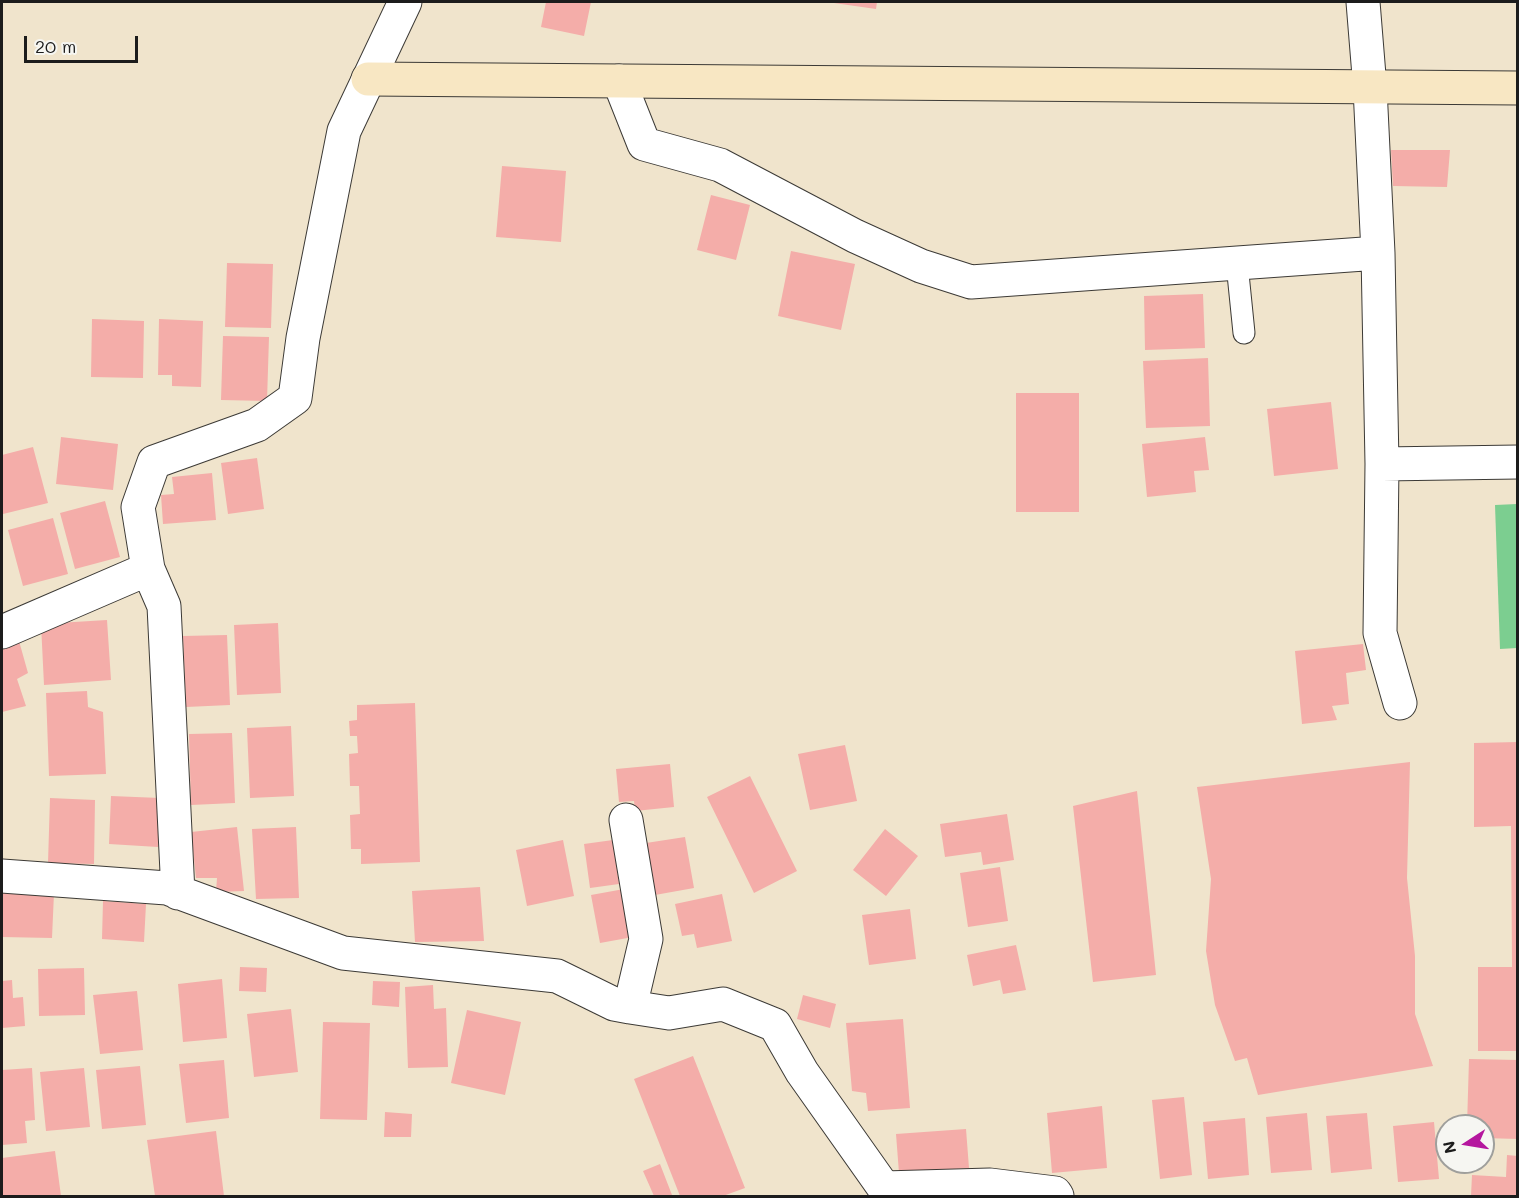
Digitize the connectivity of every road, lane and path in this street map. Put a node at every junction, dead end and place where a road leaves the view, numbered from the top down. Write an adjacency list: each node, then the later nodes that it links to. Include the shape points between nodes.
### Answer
1 (405, 2): 3 (street)
2 (1363, 2): 5 (street)
3 (368, 79): 4 (street); 12 (street, via 344,131 295,398 257,425 154,462 138,507)
4 (619, 81): 5 (street); 8 (street, via 644,144 720,165 855,236 921,266 971,282)
5 (1370, 88): 6 (street); 7 (street)
6 (1518, 88)
7 (1378, 253): 8 (street); 11 (street)
8 (1237, 264): 9 (lane)
9 (1244, 333)
10 (1518, 462): 11 (street)
11 (1382, 464): 14 (street, via 1380,633)
12 (148, 569): 13 (street); 17 (street, via 164,606)
13 (2, 632)
14 (1400, 703)
15 (626, 820): 18 (street, via 646,939)
16 (2, 876): 17 (street, via 167,888)
17 (178, 893): 18 (street, via 343,953 557,976 614,1004)
18 (630, 1007): 19 (street, via 669,1013 723,1004 775,1025 802,1072 884,1188 990,1185 1055,1193)
19 (1057, 1197)

